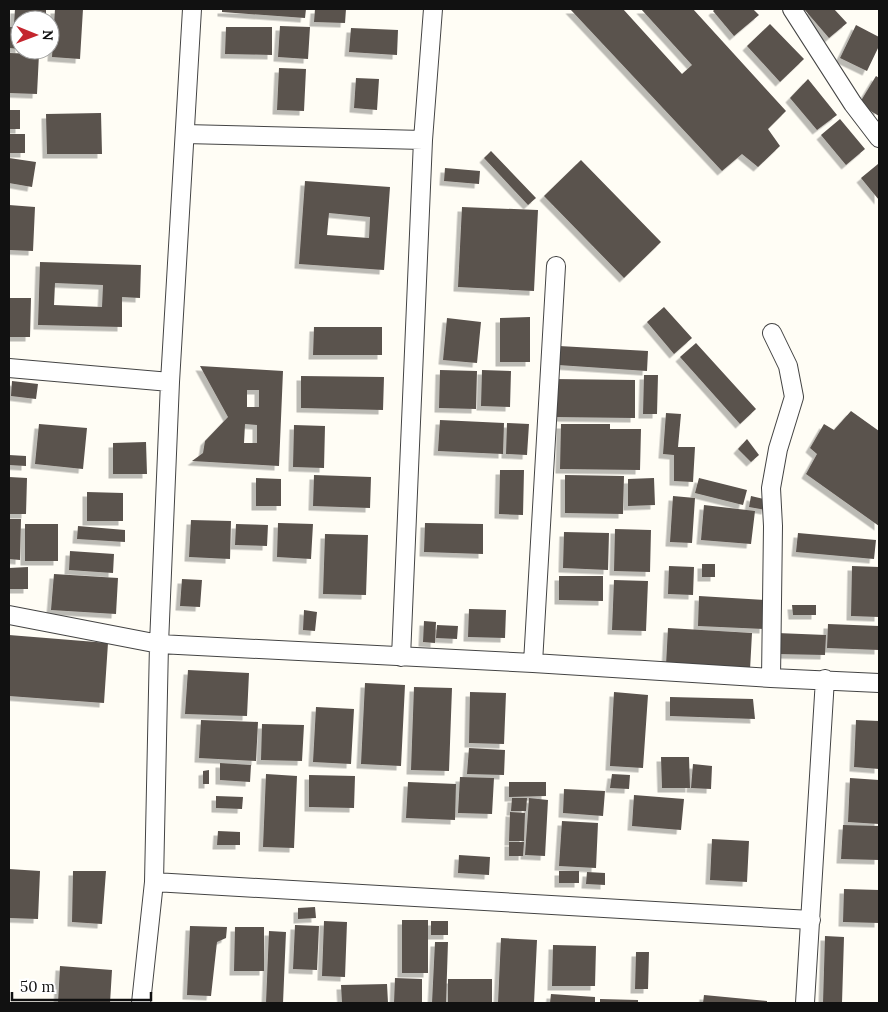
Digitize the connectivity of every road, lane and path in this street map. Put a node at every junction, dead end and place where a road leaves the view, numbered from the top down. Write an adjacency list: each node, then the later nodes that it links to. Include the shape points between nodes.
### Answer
1 (192, 9): 4 (street)
2 (434, 9): 6 (street)
3 (792, 9): 5 (street, via 853,104)
4 (185, 134): 6 (street); 10 (street)
5 (879, 138)
6 (423, 140): 13 (street)
7 (556, 266): 14 (street)
8 (772, 333): 15 (street, via 788,366 794,397 778,448 771,488)
9 (9, 368): 10 (street)
10 (170, 382): 12 (street)
11 (9, 615): 12 (street)
12 (159, 644): 13 (street); 18 (street)
13 (401, 657): 14 (street)
14 (533, 663): 15 (street)
15 (771, 678): 16 (street)
16 (825, 679): 17 (street); 19 (street)
17 (879, 682)
18 (154, 882): 19 (street); 20 (street)
19 (811, 920): 21 (street)
20 (141, 1003)
21 (805, 1003)

